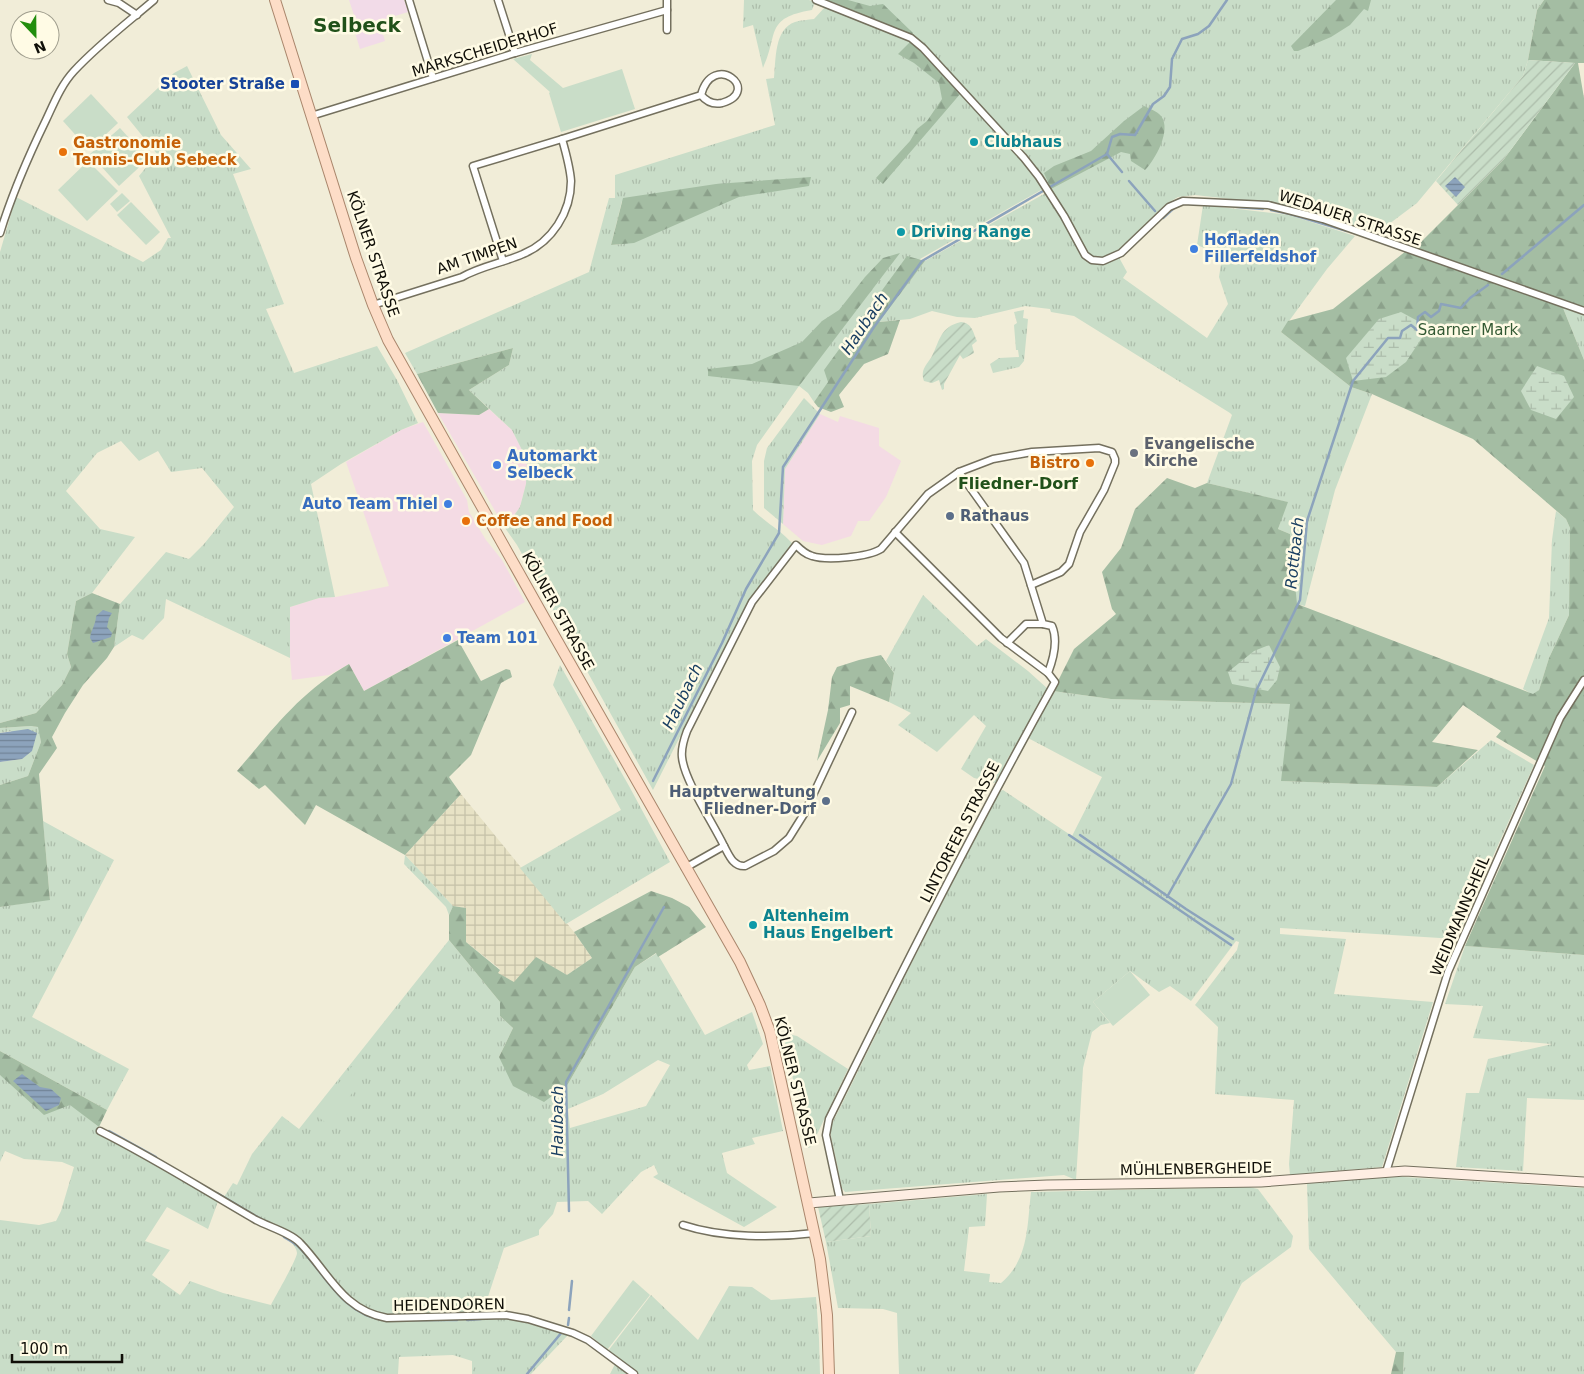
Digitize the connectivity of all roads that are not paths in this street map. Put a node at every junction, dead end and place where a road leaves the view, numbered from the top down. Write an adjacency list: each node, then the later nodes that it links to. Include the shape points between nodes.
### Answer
1 (108, 0): 9 (street)
2 (154, 0): 9 (street)
3 (275, 0): 14 (main road, KÖLNER STRASSE)
4 (409, 0): 12 (street)
5 (498, 0): 11 (street)
6 (668, 0): 8 (street)
7 (816, 0): 19 (street, WEDAUER STRASSE, via 911,38 923,48 1024,158 1048,190 1085,255 1092,260 1103,261 1121,253 1169,207 1183,200 1268,205 1323,219)
8 (667, 10): 10 (street); 11 (street, MARKSCHEIDERHOF)
9 (137, 15): 16 (street, via 86,58 61,88 10,199)
10 (667, 30)
11 (515, 53): 12 (street, MARKSCHEIDERHOF)
12 (433, 78): 14 (street, MARKSCHEIDERHOF)
13 (701, 95): 13 (street, via 718,104 730,100 738,88 735,79 722,74 705,82); 15 (street)
14 (311, 116): 18 (main road, KÖLNER STRASSE)
15 (562, 140): 17 (street, AM TIMPEN, via 570,181 562,217 550,235 532,250); 17 (street, via 473,166)
16 (0, 233)
17 (503, 261): 18 (street, AM TIMPEN)
18 (373, 305): 29 (main road, KÖLNER STRASSE, via 405,371)
19 (1584, 311)
20 (959, 472): 21 (street, via 928,494); 22 (street, via 1024,563); 22 (street, via 993,459 1032,452 1106,449 1114,455 1115,464 1080,532 1069,564 1061,572)
21 (895, 532): 24 (street); 28 (street, via 881,549 861,556 814,557 796,545 752,602 682,747 683,764 690,781)
22 (1032, 585): 23 (street)
23 (1043, 624): 24 (street, via 1026,624); 25 (street, via 1052,626 1054,631)
24 (1008, 643): 25 (street)
25 (1048, 673): 33 (street, LINTORFER STRASSE, via 1055,682 966,848 829,1119 826,1134)
26 (1584, 680): 31 (street, WEIDMANNSHEIL, via 1560,718 1448,972)
27 (852, 712): 28 (street, via 804,814 789,838 774,851 741,867 735,864)
28 (724, 846): 29 (street)
29 (686, 868): 34 (main road, KÖLNER STRASSE, via 748,976 770,1032)
30 (100, 1131): 37 (street, HEIDENDOREN, via 299,1241 336,1289 371,1314 387,1318 506,1315 528,1319 588,1340)
31 (1386, 1172): 32 (street, MÜHLENBERGHEIDE); 33 (street, MÜHLENBERGHEIDE, via 1261,1182 1008,1187)
32 (1584, 1182)
33 (840, 1200): 34 (street, MÜHLENBERGHEIDE)
34 (809, 1203): 36 (main road, KÖLNER STRASSE)
35 (683, 1225): 36 (street, via 701,1231 770,1237)
36 (815, 1233): 38 (main road, KÖLNER STRASSE, via 827,1315)
37 (634, 1374)
38 (829, 1374)

